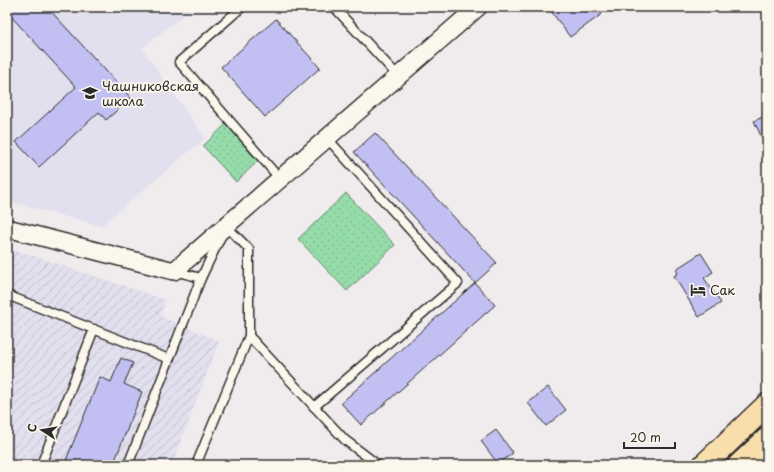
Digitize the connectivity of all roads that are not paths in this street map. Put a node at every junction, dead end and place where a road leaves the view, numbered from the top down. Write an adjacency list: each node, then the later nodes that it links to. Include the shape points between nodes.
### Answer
1 (242, 7): 6 (lane, via 179,62)
2 (334, 7): 4 (lane)
3 (478, 7): 4 (street)
4 (398, 76): 5 (street)
5 (327, 138): 6 (street); 16 (lane, via 458,283)
6 (280, 179): 7 (street)
7 (226, 226): 9 (street); 10 (lane); 13 (lane, via 249,249)
8 (7, 228): 9 (street)
9 (174, 271): 10 (lane)
10 (201, 278): 14 (lane)
11 (7, 295): 12 (lane)
12 (94, 329): 14 (lane); 19 (lane)
13 (249, 336): 16 (lane); 21 (lane)
14 (169, 359): 20 (lane)
15 (767, 405): 23 (highway)
16 (314, 407): 22 (lane, via 344,440)
17 (767, 439): 18 (highway)
18 (747, 461)
19 (41, 465)
20 (128, 465)
21 (196, 465)
22 (378, 465)
23 (704, 465)

